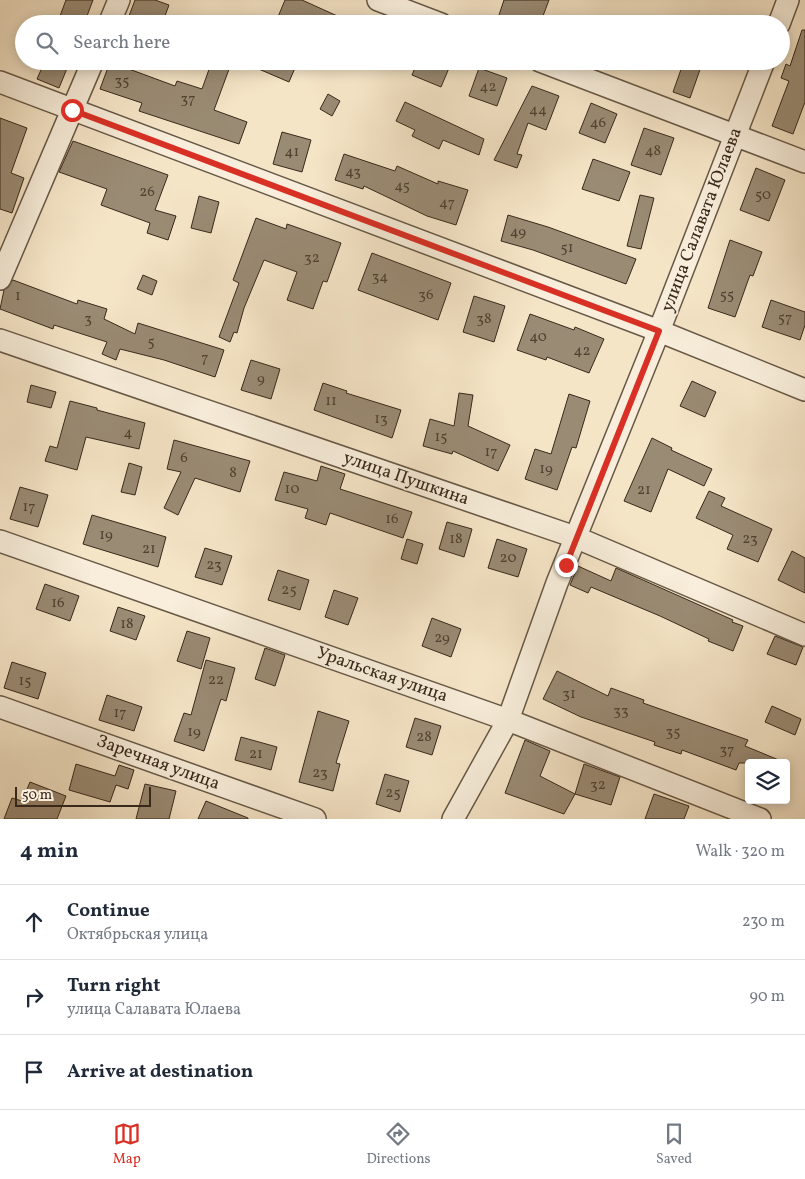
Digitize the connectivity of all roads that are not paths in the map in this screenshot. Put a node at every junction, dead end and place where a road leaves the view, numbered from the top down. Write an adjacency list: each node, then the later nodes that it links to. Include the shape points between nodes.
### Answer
1 (119, 0): 4 (street)
2 (378, 0): 5 (street)
3 (788, 0): 6 (street)
4 (113, 15)
5 (417, 15)
6 (782, 15)
7 (89, 70): 11 (street)
8 (564, 70): 12 (street)
9 (760, 70): 12 (street, улица Салавата Юлаева)
10 (0, 82): 11 (street)
11 (72, 110): 14 (street); 15 (street)
12 (734, 135): 13 (street); 15 (street, улица Салавата Юлаева)
13 (805, 162)
14 (0, 279)
15 (659, 331): 17 (street); 18 (street, улица Салавата Юлаева)
16 (0, 340): 18 (street, улица Пушкина)
17 (805, 390)
18 (575, 537): 20 (street, улица Пушкина); 22 (street, улица Салавата Юлаева)
19 (0, 541): 22 (street, Уральская улица)
20 (805, 635)
21 (0, 707): 23 (street, Заречная улица)
22 (508, 720): 24 (street, улица Салавата Юлаева); 25 (street, Уральская улица)
23 (315, 819)
24 (453, 819)
25 (760, 819)

